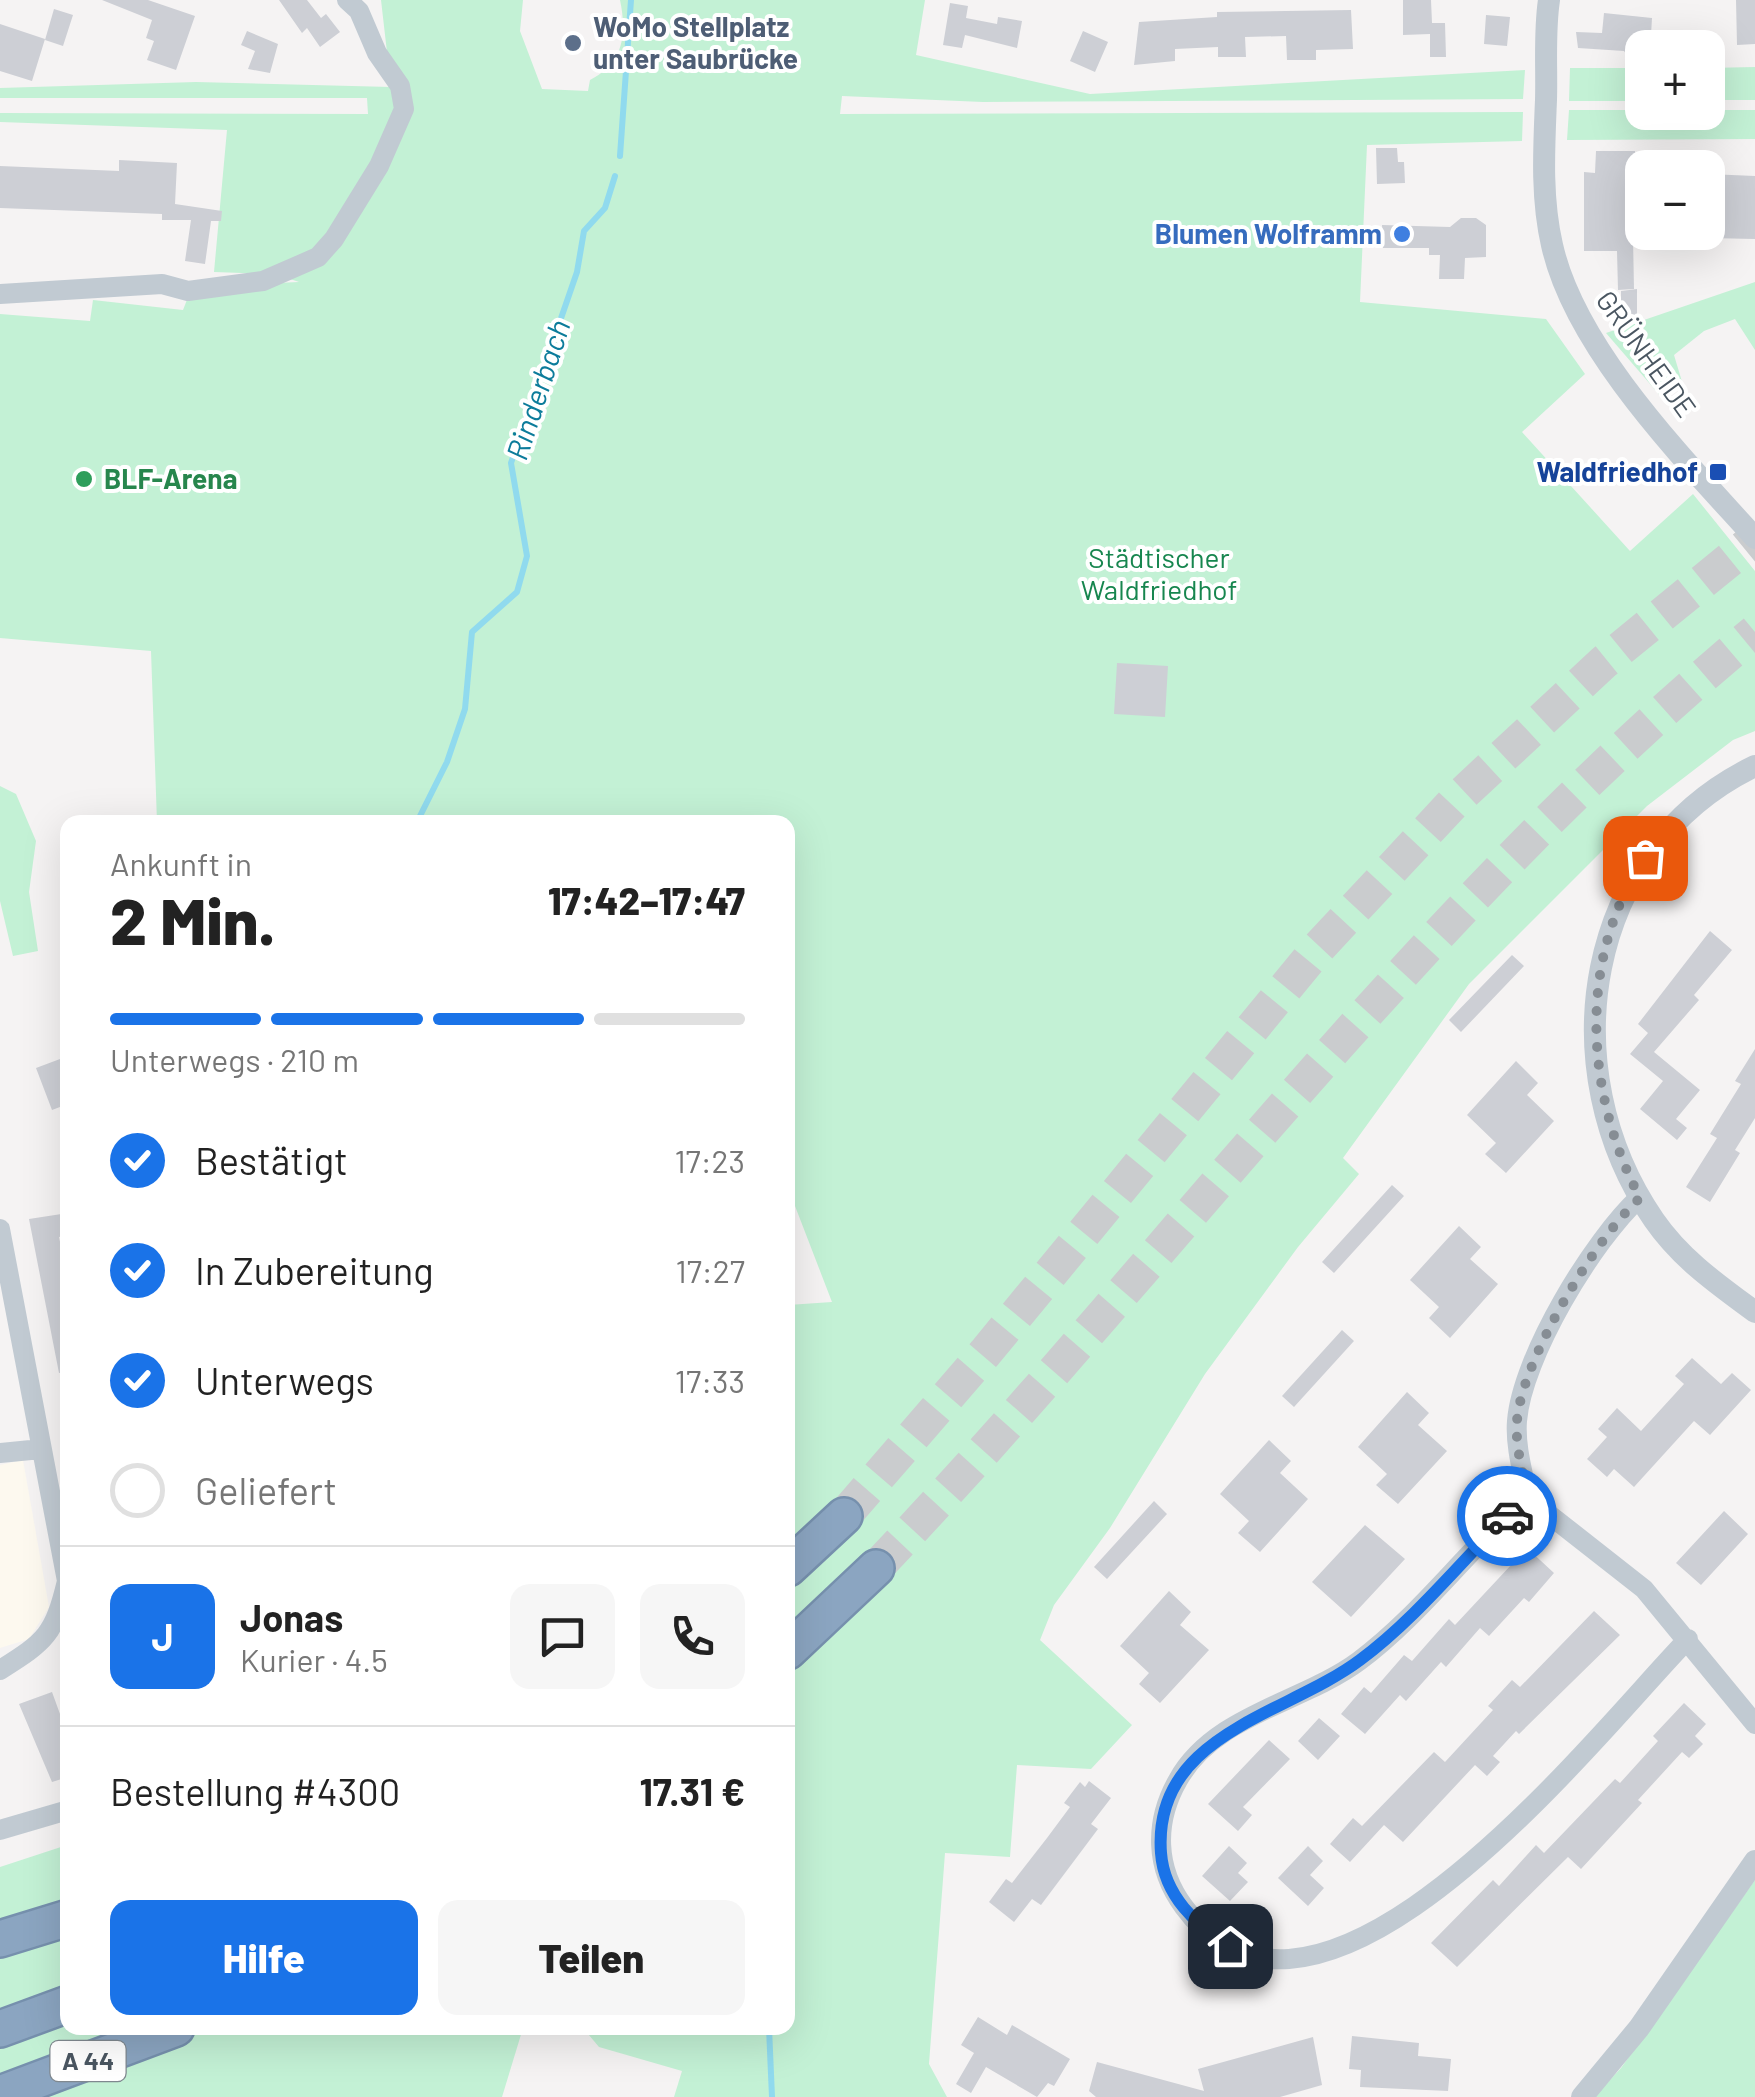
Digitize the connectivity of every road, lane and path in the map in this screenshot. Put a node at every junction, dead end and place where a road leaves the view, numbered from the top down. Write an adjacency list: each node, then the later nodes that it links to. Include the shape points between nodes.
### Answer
1 (1549, 0): 4 (street, GRÜNHEIDE, via 1544,197 1576,314 1614,370)
2 (353, 6): 3 (street, via 400,86 404,109 379,166 318,258 263,281 188,291 162,284)
3 (0, 294)
4 (1755, 538)
5 (1755, 766): 6 (street, via 1717,786 1660,838 1618,903 1610,933 1598,998 1598,1068 1612,1136)
6 (1640, 1198): 8 (street, via 1688,1260); 11 (street, via 1614,1223 1531,1371 1517,1419)
7 (0, 1229): 9 (street)
8 (1755, 1312)
9 (41, 1449): 10 (street); 13 (street)
10 (0, 1453)
11 (1528, 1498): 17 (street, via 1644,1589); 17 (street, via 1361,1660 1238,1726 1178,1778 1162,1818 1162,1862 1172,1890 1209,1934 1276,1957 1334,1950 1372,1936 1440,1888 1553,1786)
12 (844, 1516): 14 (highway)
13 (60, 1545)
14 (795, 1562)
15 (876, 1568): 18 (highway)
16 (60, 1630): 19 (street)
17 (1688, 1639): 20 (street)
18 (795, 1644)
19 (0, 1670)
20 (1755, 1724)
21 (60, 1812): 22 (street)
22 (0, 1830)
23 (1755, 1861): 30 (street, via 1639,2028)
24 (60, 1920): 25 (highway)
25 (0, 1938)
26 (60, 2007): 27 (highway, A 44)
27 (0, 2029)
28 (157, 2035): 29 (highway, A 44)
29 (0, 2094)
30 (1582, 2097)

